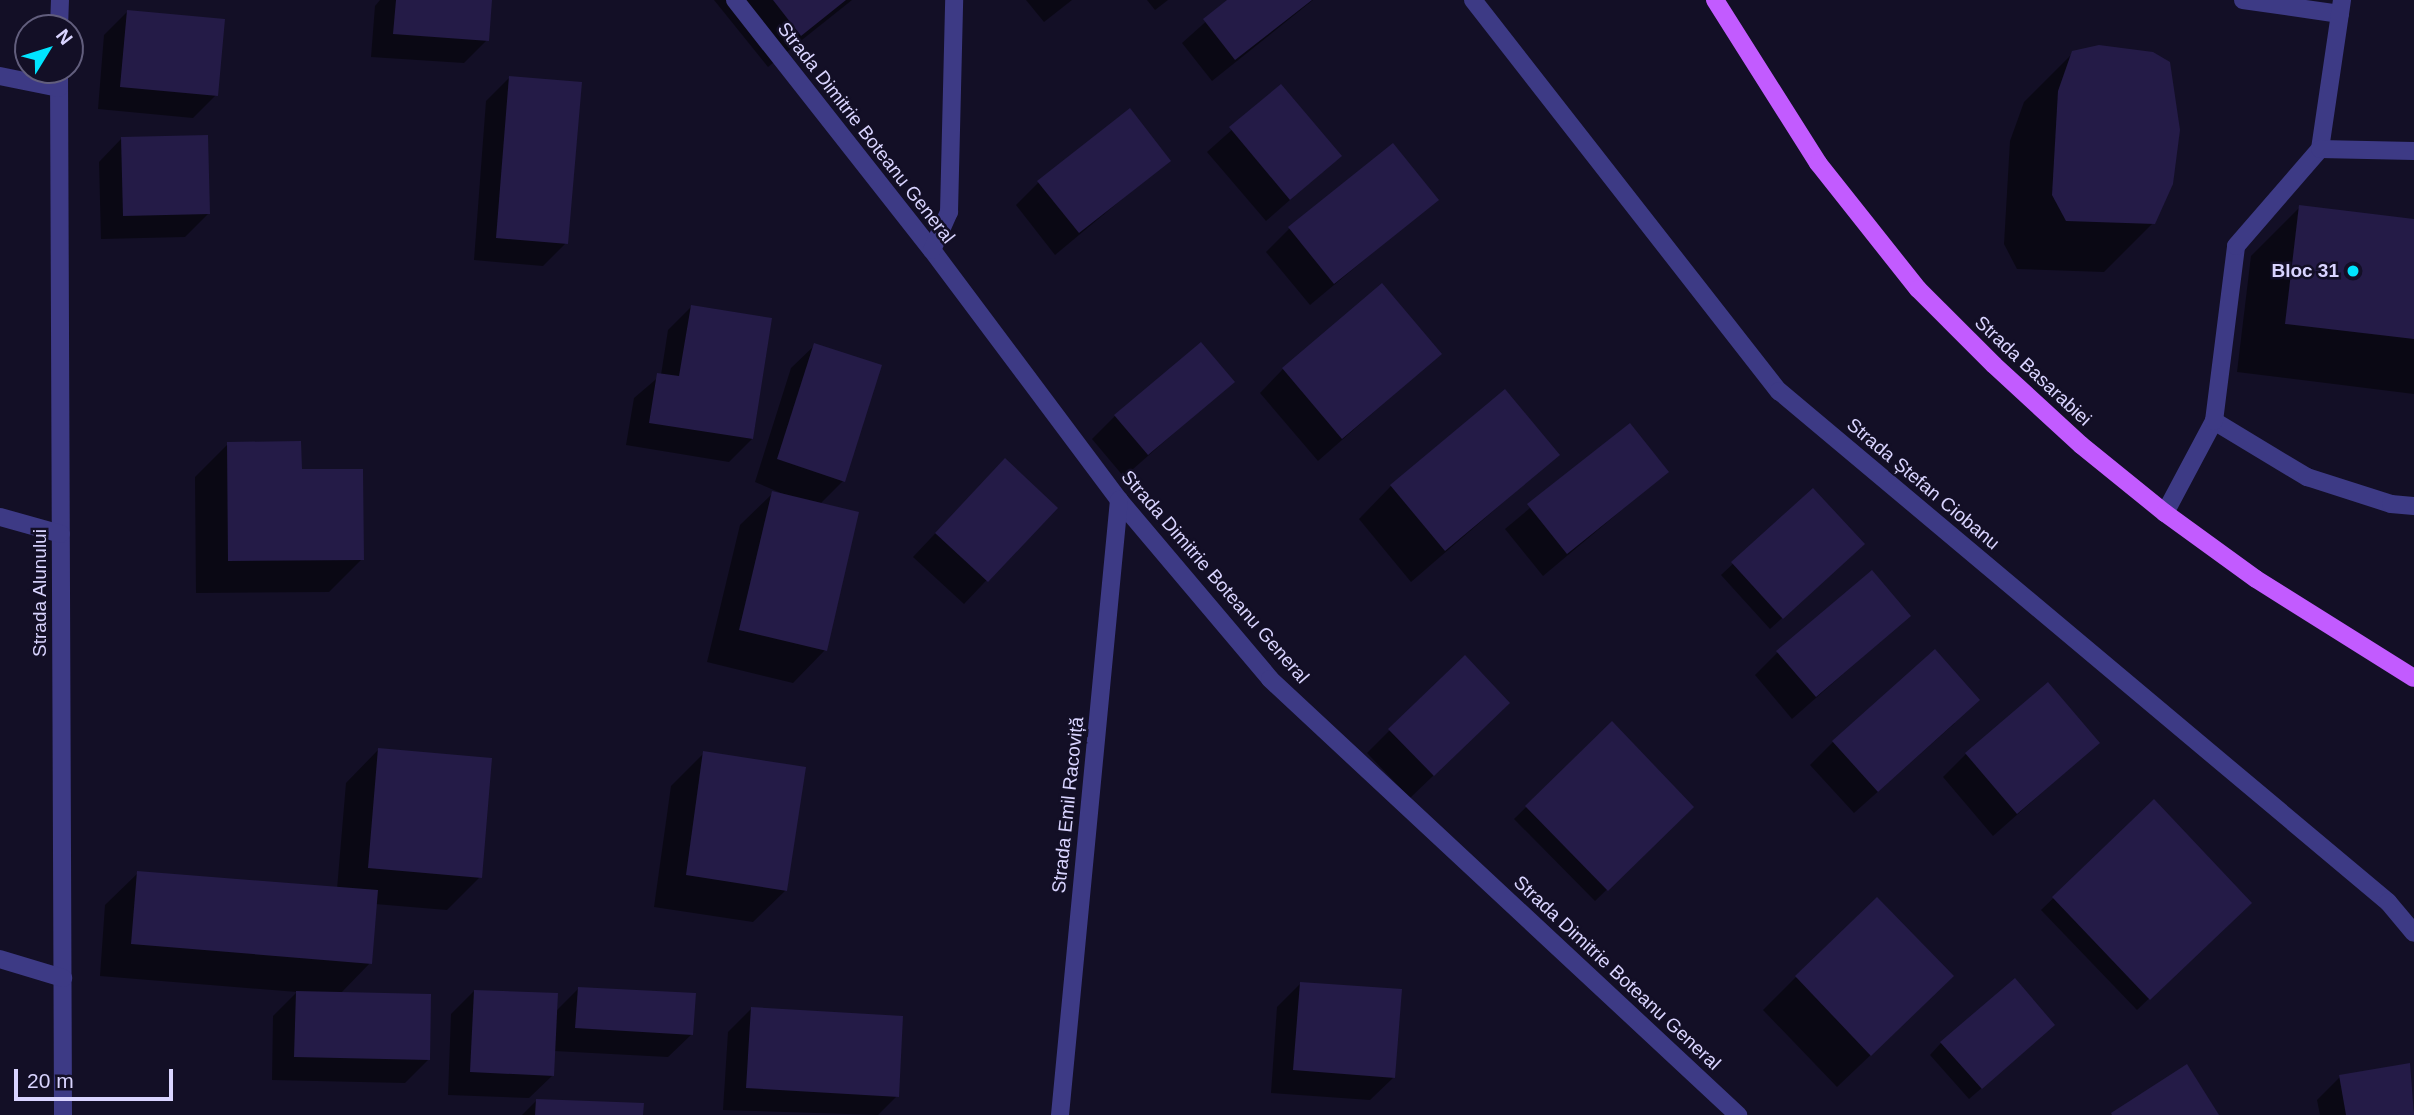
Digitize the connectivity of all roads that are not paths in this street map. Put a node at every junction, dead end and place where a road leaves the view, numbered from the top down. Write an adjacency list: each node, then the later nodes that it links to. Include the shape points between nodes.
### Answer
1 (735, 0): 10 (street, Strada Dimitrie Boteanu General)
2 (954, 0): 10 (street, via 949,212)
3 (1473, 0): 18 (street, Strada Ștefan Ciobanu, via 1779,391 2388,902)
4 (1715, 0): 14 (main road, Strada Basarabiei, via 1818,163 1918,289 2081,445)
5 (2242, 0): 6 (street)
6 (2341, 7): 8 (street)
7 (59, 84): 16 (street, Strada Alunului)
8 (2320, 149): 9 (street); 11 (street, via 2236,246)
9 (2414, 151)
10 (932, 250): 12 (street, Strada Dimitrie Boteanu General)
11 (2214, 421): 13 (street, via 2307,477 2390,504); 14 (street)
12 (1119, 500): 22 (street, Strada Emil Racoviță); 23 (street, Strada Dimitrie Boteanu General, via 1270,679)
13 (2414, 506)
14 (2165, 513): 17 (main road, Strada Basarabiei, via 2256,579)
15 (0, 517): 16 (street)
16 (61, 534): 20 (street, Strada Alunului)
17 (2414, 678)
18 (2414, 933)
19 (0, 959): 20 (street)
20 (62, 978): 21 (street, Strada Alunului)
21 (63, 1115)
22 (1060, 1115)
23 (1738, 1115)

